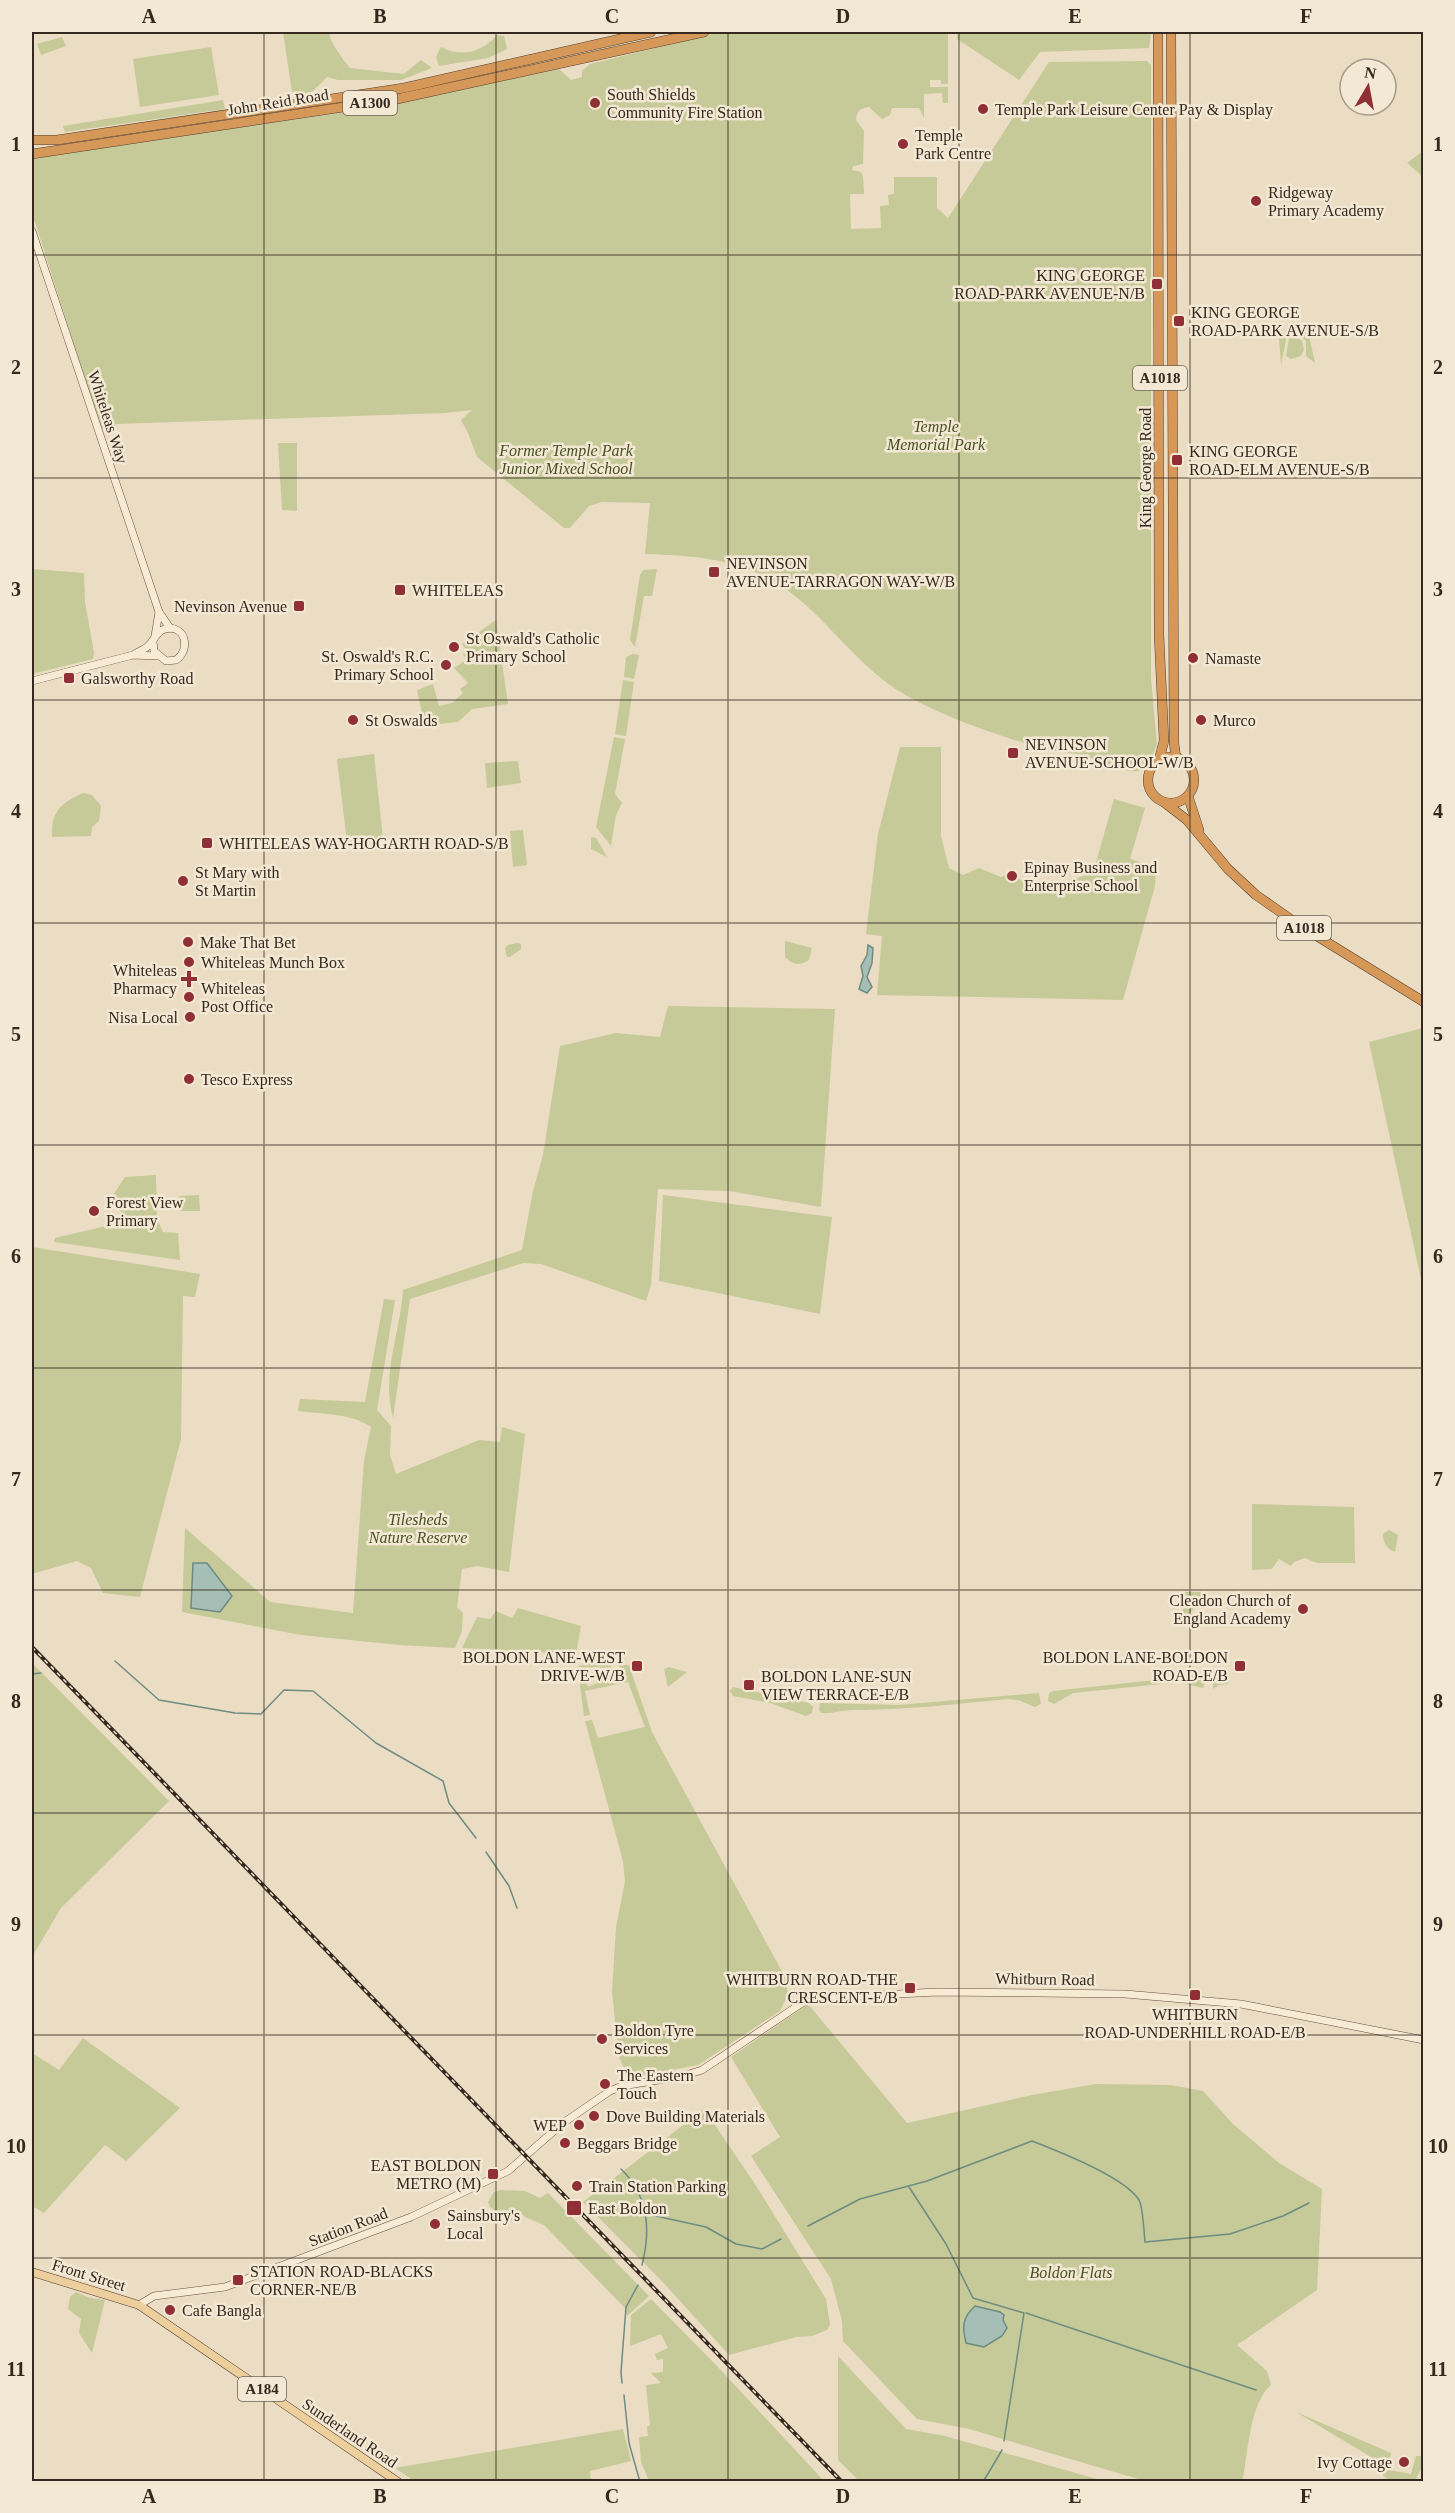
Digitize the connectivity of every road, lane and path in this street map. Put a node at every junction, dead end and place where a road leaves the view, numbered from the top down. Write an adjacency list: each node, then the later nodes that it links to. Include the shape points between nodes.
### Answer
1 (651, 32): 7 (highway, John Reid Road / A1300, via 404,88 57,140)
2 (704, 32): 8 (highway, John Reid Road / A1300, via 397,99)
3 (1158, 32): 5 (highway, King George Road / A1018)
4 (1171, 32): 6 (highway, King George Road / A1018)
5 (1159, 100): 6 (highway); 10 (highway, King George Road / A1018)
6 (1172, 100): 11 (highway, King George Road / A1018)
7 (32, 140)
8 (32, 154)
9 (32, 231): 16 (main road, Whiteleas Way)
10 (1160, 266): 11 (highway); 12 (highway, King George Road / A1018)
11 (1173, 266): 13 (highway, King George Road / A1018)
12 (1160, 304): 13 (highway); 14 (highway, King George Road / A1018)
13 (1173, 304): 15 (highway, King George Road / A1018)
14 (1160, 467): 15 (highway); 23 (highway, King George Road / A1018, via 1159,657 1164,741)
15 (1173, 467): 22 (highway, King George Road / A1018)
16 (159, 612): 17 (main road, Whiteleas Way); 18 (main road, Whiteleas Way)
17 (170, 628): 18 (main road, via 161,630); 20 (main road, via 184,638 185,651 171,661)
18 (154, 639): 19 (main road); 20 (main road)
19 (134, 654): 20 (main road); 21 (main road)
20 (157, 656)
21 (32, 681)
22 (1176, 758): 23 (highway); 24 (highway, A1018, via 1193,774)
23 (1159, 760): 25 (highway, A1018, via 1150,769 1147,782 1152,795)
24 (1188, 796): 25 (highway, via 1177,803); 26 (highway, A1018)
25 (1165, 803): 26 (highway, A1018)
26 (1201, 834): 27 (highway, A1018, via 1228,869 1256,895)
27 (1424, 1002)
28 (1424, 2040): 29 (main road, Whitburn Road, via 1241,2004 1125,1994 937,1992 819,1998 802,2003 702,2070 622,2086)
29 (550, 2134): 31 (main road, Station Road, via 508,2171 411,2217 225,2287 154,2296)
30 (32, 2272): 31 (main road, Front Street / A184)
31 (139, 2305): 32 (main road, Sunderland Road / A184)
32 (398, 2481)

